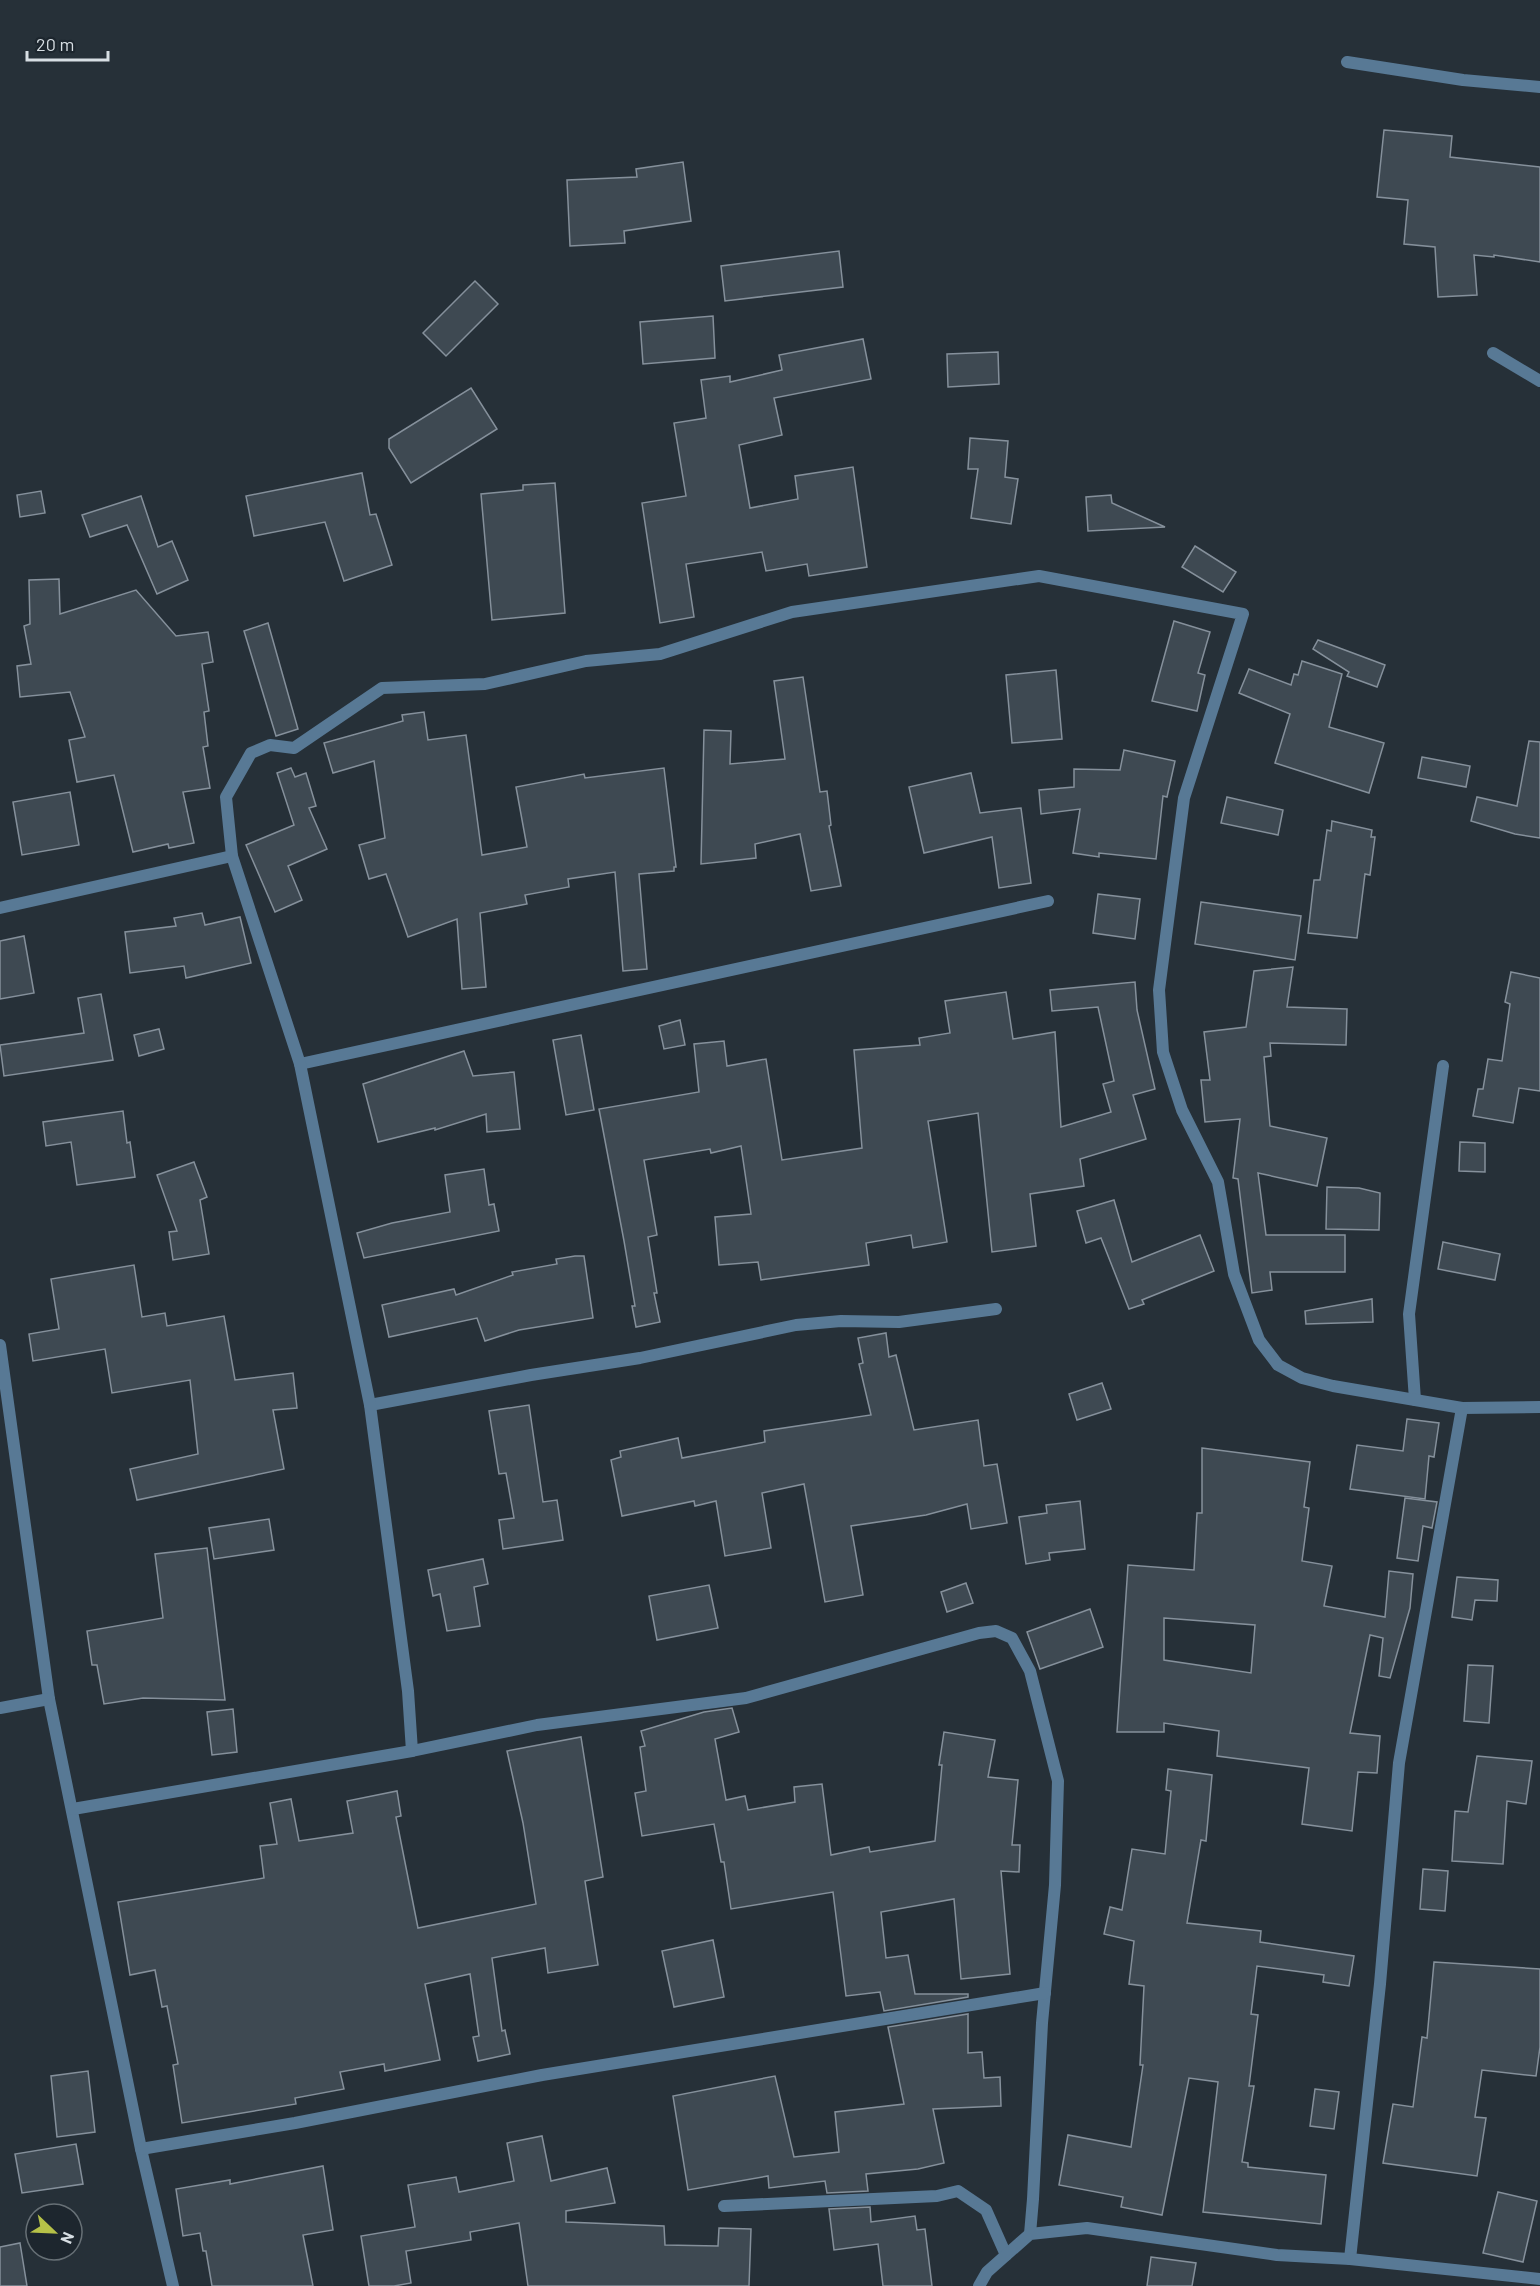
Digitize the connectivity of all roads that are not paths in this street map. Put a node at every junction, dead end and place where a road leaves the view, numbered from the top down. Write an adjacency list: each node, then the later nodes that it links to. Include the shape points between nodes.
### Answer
1 (1347, 62): 2 (street)
2 (1540, 87)
3 (1493, 353): 4 (street)
4 (1540, 381)
5 (232, 856): 7 (street); 8 (street); 12 (street, via 226,797 251,753 270,745 294,748 382,688 485,684 586,661 660,654 792,612 1040,576 1243,614 1184,798 1159,990 1163,1052 1182,1110 1218,1182 1234,1274 1259,1340 1278,1365 1302,1378)
6 (1048, 901): 8 (street)
7 (0, 908)
8 (300, 1064): 13 (street)
9 (1443, 1066): 12 (street, via 1408,1314)
10 (996, 1309): 13 (street, via 899,1322 796,1325 640,1358)
11 (1, 1351): 16 (street)
12 (1415, 1400): 15 (street)
13 (370, 1405): 18 (street, via 408,1691)
14 (1540, 1407): 15 (street)
15 (1462, 1408): 25 (street, via 1399,1763)
16 (49, 1699): 17 (street); 19 (street)
17 (0, 1708)
18 (412, 1752): 19 (street); 20 (street, via 537,1725 747,1698 996,1631 1012,1638 1030,1671 1058,1781 1055,1886)
19 (73, 1809): 21 (street)
20 (1045, 1993): 21 (street, via 542,2075); 23 (street)
21 (141, 2149): 27 (street)
22 (724, 2206): 24 (street, via 938,2196 958,2191 986,2210)
23 (1030, 2234): 24 (street); 25 (street, via 1087,2228 1277,2255)
24 (1006, 2255): 28 (street, via 987,2272)
25 (1350, 2259): 26 (street)
26 (1540, 2279)
27 (172, 2286)
28 (979, 2286)

